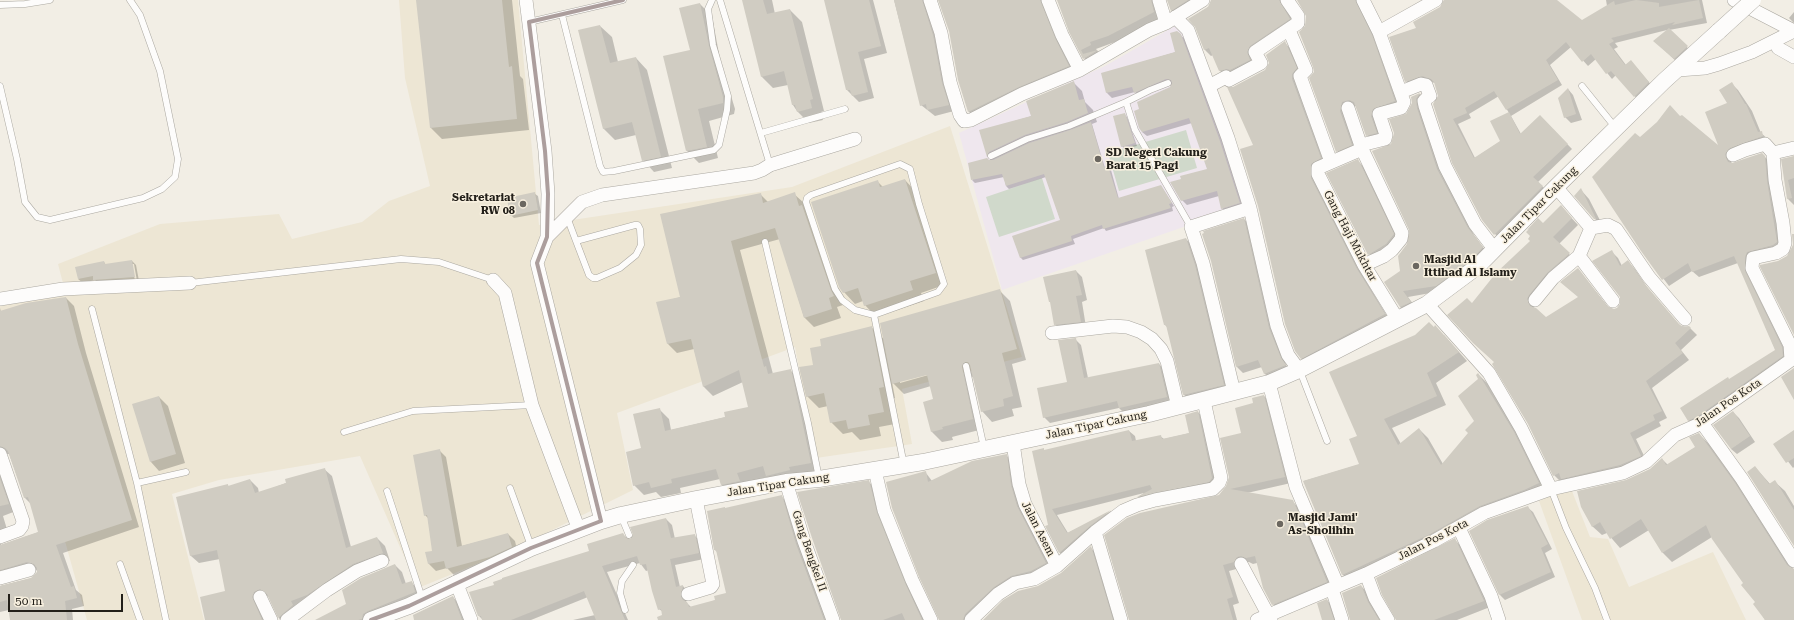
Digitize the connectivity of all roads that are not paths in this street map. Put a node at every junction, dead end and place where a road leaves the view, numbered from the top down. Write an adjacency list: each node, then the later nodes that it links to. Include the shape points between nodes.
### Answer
1 (50, 0): 16 (lane)
2 (130, 0): 28 (lane, via 140,14 160,71 178,159 175,177 162,189 143,198 50,220 37,217 25,202 18,159)
3 (526, 0): 19 (street)
4 (623, 0): 17 (lane)
5 (712, 0): 17 (lane, via 708,9 713,45 728,96 720,145 714,150 614,171 603,172 600,166)
6 (720, 0): 36 (lane)
7 (930, 0): 25 (street, via 941,33 950,82 964,122)
8 (1048, 0): 25 (street)
9 (1159, 0): 18 (street)
10 (1203, 0): 18 (street)
11 (1287, 0): 20 (street, via 1299,20)
12 (1363, 0): 22 (street)
13 (1436, 0): 22 (street)
14 (1734, 0): 21 (street)
15 (1753, 0): 26 (street, Jalan Tipar Cakung, bridge)
16 (0, 5)
17 (562, 15): 19 (lane)
18 (1171, 20): 25 (street); 29 (street, via 1188,30)
19 (529, 22): 50 (street, via 545,158 548,194)
20 (1289, 30): 29 (street, via 1255,52 1261,63 1228,80 1226,77); 43 (street, via 1306,70 1300,76)
21 (1794, 31): 26 (street, via 1752,52 1719,64)
22 (1379, 32): 31 (street)
23 (1778, 48): 24 (street)
24 (1794, 57)
25 (1080, 70)
26 (1678, 70): 35 (street, Jalan Tipar Cakung)
27 (1168, 83): 32 (lane)
28 (0, 86)
29 (1209, 86): 46 (street)
30 (1582, 86): 35 (lane)
31 (1401, 92): 38 (street, via 1404,102 1401,108 1379,114 1386,138); 53 (street, via 1422,84 1426,85 1430,96 1424,102 1445,166 1475,224)
32 (1126, 102): 42 (lane, via 1069,126 1041,133); 48 (lane, via 1135,130)
33 (1348, 108): 38 (street)
34 (845, 109): 36 (lane)
35 (1616, 129): 45 (street, Jalan Tipar Cakung)
36 (761, 133): 44 (lane)
37 (855, 139): 44 (street)
38 (1361, 147): 43 (street); 55 (street, via 1402,234 1392,250)
39 (1794, 148): 40 (street)
40 (1773, 153): 41 (street, via 1765,144); 74 (street, Jalan Pos Kota, via 1783,223 1783,249 1753,258 1752,268 1790,345 1791,360)
41 (1732, 155)
42 (991, 156)
43 (1331, 162): 55 (street, Gang Haji Mukhtar, via 1318,168 1318,171)
44 (770, 165): 47 (street, via 754,173 602,195 582,202)
45 (1556, 187): 49 (street); 53 (street, Jalan Tipar Cakung)
46 (1250, 208): 48 (street); 68 (street, via 1278,332 1288,355)
47 (566, 216): 50 (street); 51 (lane)
48 (1191, 227): 70 (street, via 1203,263)
49 (1591, 228): 54 (street); 64 (street, via 1608,225 1616,229 1650,277)
50 (547, 237): 91 (street, via 537,263)
51 (576, 241): 51 (lane, via 638,225 641,245 636,255 620,268 592,278)
52 (765, 242): 83 (lane)
53 (1494, 250): 61 (street, Jalan Tipar Cakung, via 1478,266)
54 (1579, 256): 59 (street, via 1553,278); 60 (street)
55 (1364, 265): 65 (street, Gang Haji Mukhtar)
56 (493, 280): 57 (lane, via 439,262 401,259); 72 (street, via 505,293)
57 (190, 283): 58 (street, via 62,289)
58 (0, 299)
59 (1536, 300)
60 (1613, 301)
61 (1426, 304): 65 (street, Jalan Tipar Cakung); 87 (street, via 1489,373 1521,428)
62 (92, 309): 85 (lane)
63 (874, 315): 63 (lane, via 938,292 944,284 910,169 900,164 811,195 806,202 835,290 842,300 855,310); 80 (lane)
64 (1685, 319)
65 (1398, 320): 68 (street, Jalan Tipar Cakung)
66 (1052, 333): 73 (street, via 1113,326 1142,332 1156,344 1167,360)
67 (966, 366): 78 (lane)
68 (1299, 370): 69 (street, Jalan Tipar Cakung); 76 (lane)
69 (1269, 383): 70 (street, Jalan Tipar Cakung); 108 (street, via 1296,487)
70 (1234, 392): 71 (street, Jalan Tipar Cakung)
71 (1204, 401): 73 (street, Jalan Tipar Cakung); 94 (street, via 1221,478 1219,483 1213,489 1137,505 1123,511)
72 (532, 405): 75 (lane, via 413,411); 93 (street)
73 (1178, 407): 77 (street, Jalan Tipar Cakung)
74 (1702, 423): 87 (street, Jalan Pos Kota, via 1675,435 1646,462 1623,473); 99 (street, via 1742,479)
75 (344, 432)
76 (1327, 441)
77 (1013, 443): 78 (street, Jalan Tipar Cakung); 103 (street, Jalan Asem, via 1019,484 1025,504)
78 (984, 450): 80 (street, Jalan Tipar Cakung)
79 (0, 454): 96 (street, via 22,526 20,530)
80 (904, 464): 81 (street, Jalan Tipar Cakung)
81 (875, 470): 83 (street, Jalan Tipar Cakung); 121 (street, via 884,510)
82 (186, 472): 85 (lane)
83 (819, 479): 84 (street, Jalan Tipar Cakung)
84 (786, 482): 89 (street, Jalan Tipar Cakung); 120 (street, Gang Bengkel II)
85 (137, 483): 115 (lane)
86 (510, 488): 97 (lane)
87 (1551, 489): 92 (street, Jalan Pos Kota, via 1484,513); 128 (lane)
88 (387, 491): 111 (lane)
89 (696, 499): 90 (street, Jalan Tipar Cakung); 109 (street, via 713,584 711,587)
90 (621, 515): 91 (street, Jalan Tipar Cakung); 95 (lane)
91 (601, 521): 93 (street, Jalan Tipar Cakung)
92 (1459, 528): 105 (street, Jalan Pos Kota); 127 (street, via 1492,596)
93 (578, 530): 97 (street, Jalan Tipar Cakung)
94 (1095, 532): 103 (street); 123 (street)
95 (629, 535)
96 (0, 537)
97 (531, 548): 107 (street, Jalan Tipar Cakung)
98 (382, 561): 117 (street, via 357,571)
99 (1794, 561)
100 (120, 564): 114 (lane)
101 (1241, 564): 113 (street)
102 (633, 565): 112 (lane, via 622,581 620,593)
103 (1058, 566): 122 (street, via 1034,580 1015,583)
104 (29, 570): 106 (street)
105 (1366, 574): 108 (street, Jalan Pos Kota); 126 (street, via 1375,598)
106 (0, 578)
107 (456, 582): 111 (street, Jalan Tipar Cakung); 119 (street)
108 (1335, 587): 113 (street, Jalan Pos Kota); 125 (street)
109 (688, 594)
110 (260, 597): 116 (street)
111 (422, 600): 118 (street, Jalan Tipar Cakung)
112 (625, 610)
113 (1270, 618): 124 (street, Jalan Pos Kota)
114 (140, 620)
115 (166, 620)
116 (271, 620)
117 (287, 620)
118 (371, 620)
119 (471, 620)
120 (833, 620)
121 (931, 620)
122 (971, 620)
123 (1121, 620)
124 (1257, 620)
125 (1342, 620)
126 (1388, 620)
127 (1499, 620)
128 (1607, 620)

